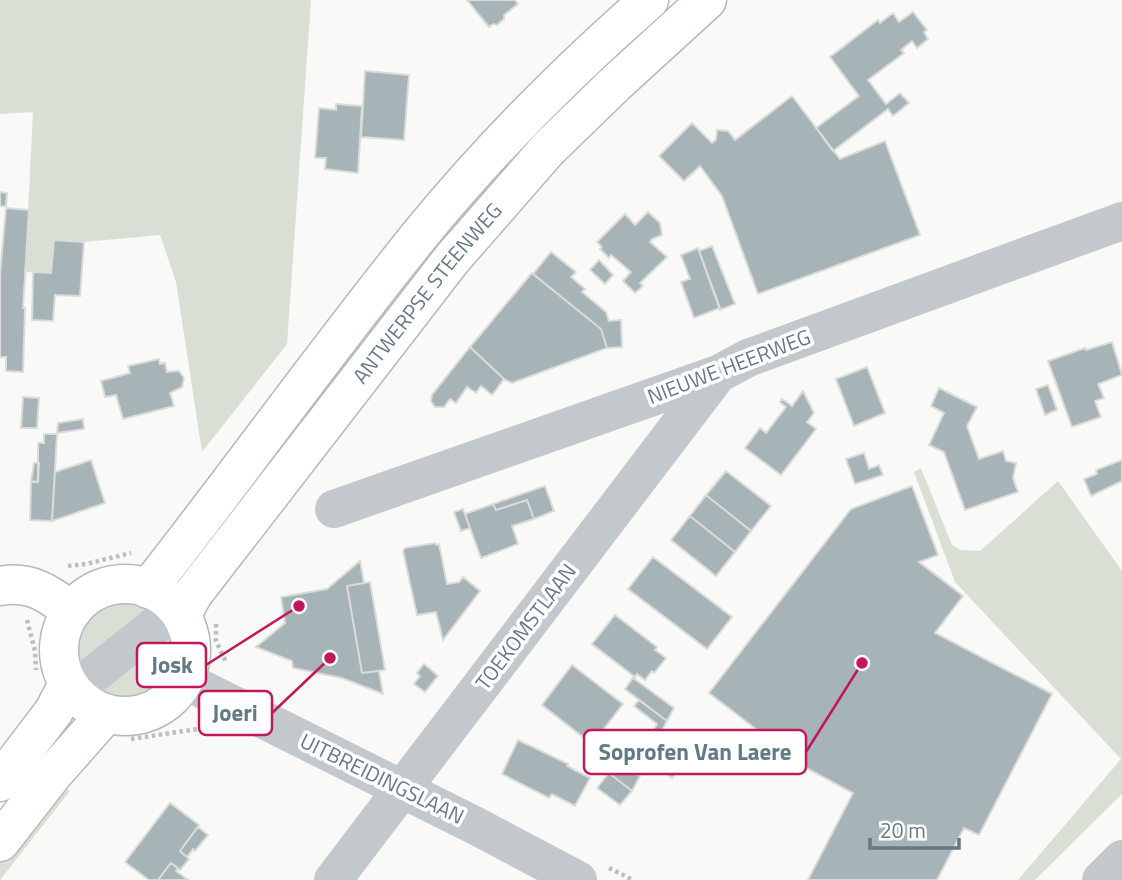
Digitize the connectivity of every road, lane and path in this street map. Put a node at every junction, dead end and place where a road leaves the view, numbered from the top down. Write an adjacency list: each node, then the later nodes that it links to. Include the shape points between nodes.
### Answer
1 (649, 0): 7 (main road, ANTWERPSE STEENWEG, via 579,62 424,231)
2 (707, 0): 7 (main road, ANTWERPSE STEENWEG, via 548,149 452,259)
3 (1122, 221): 4 (street, NIEUWE HEERWEG, via 748,358)
4 (718, 374): 5 (street, NIEUWE HEERWEG); 14 (street, TOEKOMSTLAAN)
5 (334, 509)
6 (0, 586): 8 (main road, via 32,585)
7 (180, 607): 8 (main road, via 120,585 89,595); 9 (main road, via 192,650); 10 (street); 11 (path, via 216,641 225,662 239,675)
8 (72, 611): 10 (main road, via 59,656)
9 (184, 680): 11 (street, UITBREIDINGSLAAN); 12 (main road, via 158,708 130,716)
10 (70, 687): 12 (main road); 13 (main road)
11 (224, 700): 12 (path, via 207,728); 14 (street, UITBREIDINGSLAAN)
12 (113, 728): 15 (main road, via 61,765)
13 (0, 782)
14 (402, 790): 17 (street, TOEKOMSTLAAN); 18 (street, UITBREIDINGSLAAN)
15 (0, 842)
16 (1122, 859): 19 (street)
17 (333, 880)
18 (578, 880)
19 (1101, 880)

